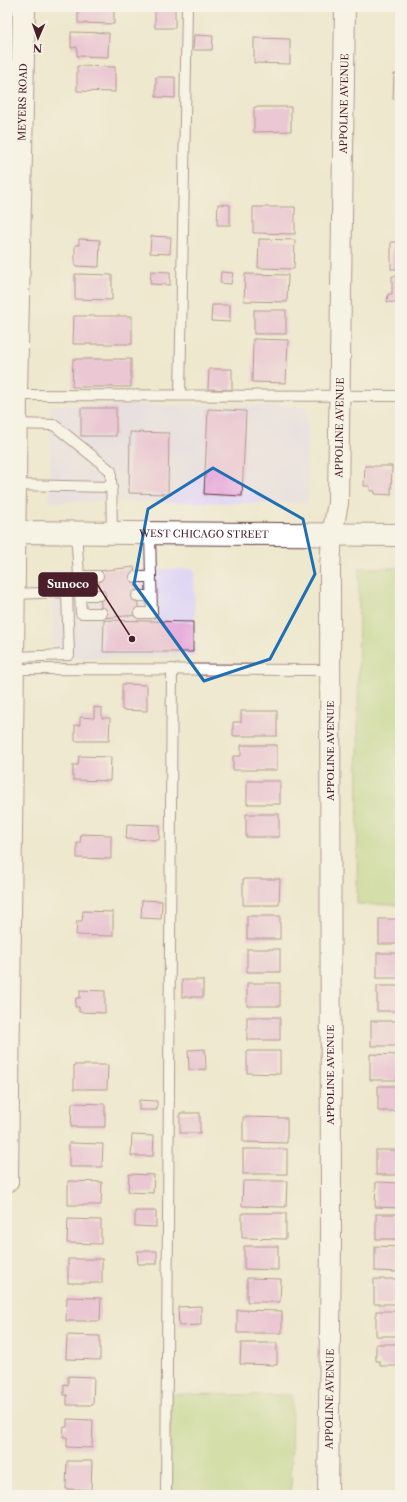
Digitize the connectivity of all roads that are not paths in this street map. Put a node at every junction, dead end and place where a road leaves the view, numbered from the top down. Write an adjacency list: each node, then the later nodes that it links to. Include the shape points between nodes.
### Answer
1 (24, 7): 4 (street, MEYERS ROAD)
2 (187, 7): 5 (lane)
3 (345, 7): 6 (street, APPOLINE AVENUE)
4 (12, 395): 5 (lane); 8 (street, MEYERS ROAD)
5 (180, 395): 6 (lane)
6 (339, 396): 7 (lane); 15 (street, APPOLINE AVENUE, via 338,503)
7 (400, 396)
8 (16, 424): 9 (street, MEYERS ROAD); 10 (lane, via 54,425 111,471)
9 (16, 485): 10 (lane); 11 (street, MEYERS ROAD)
10 (112, 487): 13 (lane)
11 (11, 532): 12 (street, WEST CHICAGO STREET); 21 (street, MEYERS ROAD)
12 (76, 532): 13 (street, WEST CHICAGO STREET); 17 (lane)
13 (112, 532): 14 (street, WEST CHICAGO STREET)
14 (150, 533): 15 (street, WEST CHICAGO STREET); 20 (lane)
15 (332, 535): 16 (street, WEST CHICAGO STREET); 31 (street, APPOLINE AVENUE)
16 (400, 535)
17 (79, 576): 18 (lane); 25 (lane)
18 (98, 576)
19 (135, 577): 20 (lane)
20 (151, 577): 24 (lane)
21 (14, 594): 26 (lane, via 67,592); 29 (street, MEYERS ROAD)
22 (100, 595): 25 (lane)
23 (137, 596): 24 (lane)
24 (152, 596): 28 (lane, via 152,613)
25 (80, 599): 26 (lane); 27 (lane, via 81,613)
26 (67, 604): 29 (lane, via 69,655)
27 (102, 613)
28 (139, 613)
29 (11, 665): 30 (lane); 32 (street, MEYERS ROAD)
30 (172, 669): 31 (lane); 33 (lane)
31 (330, 670): 34 (street, APPOLINE AVENUE, via 331,1243)
32 (7, 1181)
33 (166, 1495)
34 (328, 1495)

